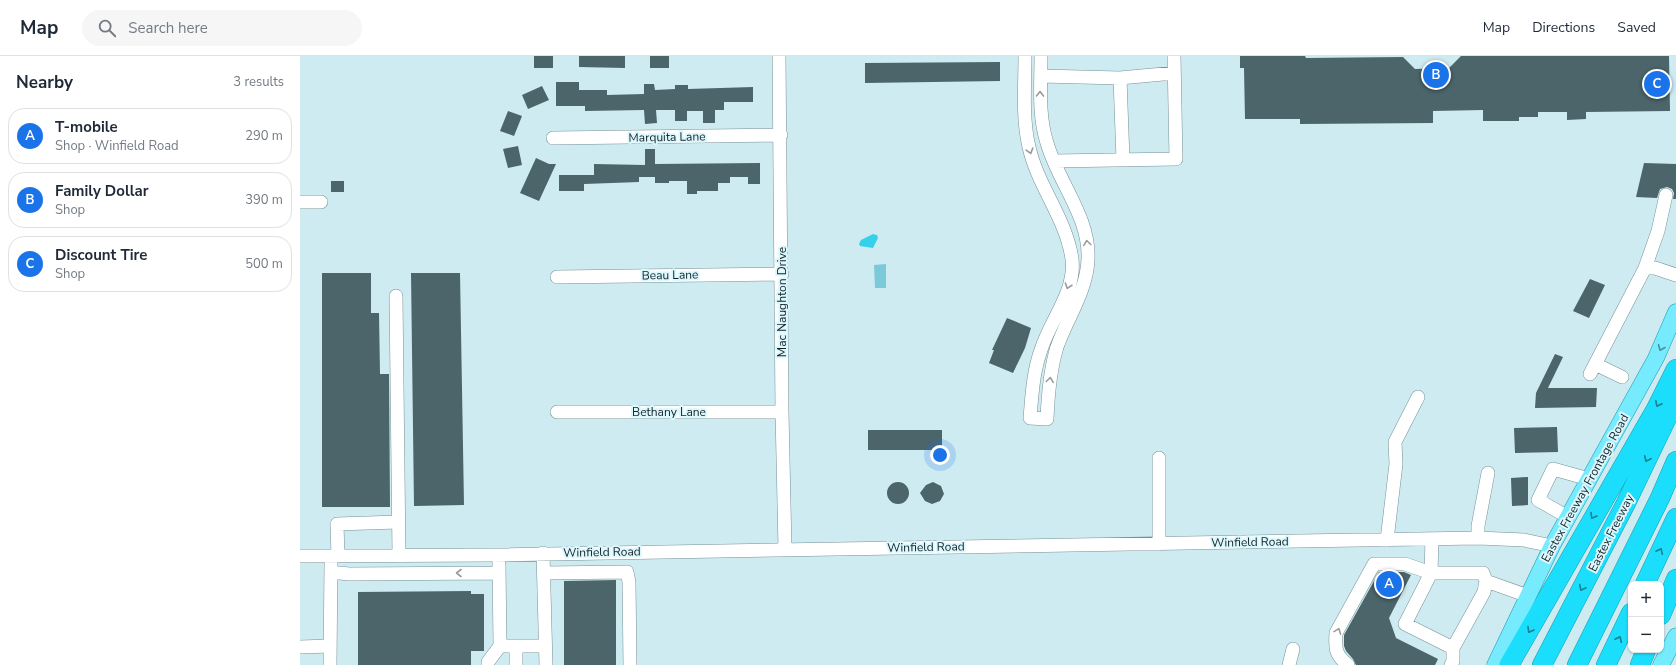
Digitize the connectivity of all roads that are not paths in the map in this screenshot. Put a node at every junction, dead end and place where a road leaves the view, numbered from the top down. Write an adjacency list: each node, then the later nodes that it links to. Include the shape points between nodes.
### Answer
1 (779, 56): 10 (street, Mac Naughton Drive)
2 (1025, 56): 9 (street)
3 (1041, 56): 6 (street)
4 (1174, 56): 5 (street)
5 (1174, 73): 7 (street); 12 (street, via 1176,159)
6 (1041, 76): 7 (street); 8 (street, one-way to 6)
7 (1120, 78): 12 (street)
8 (1042, 119): 9 (street); 13 (street, via 1046,144)
9 (1026, 121): 17 (street, one-way to 17, via 1029,146 1037,172 1064,228)
10 (780, 135): 11 (street, Marquita Lane); 20 (street, Mac Naughton Drive)
11 (553, 138)
12 (1123, 160): 13 (street)
13 (1054, 161): 18 (street, one-way to 13, via 1088,242 1083,225)
14 (1666, 195): 19 (street, via 1658,231)
15 (300, 202): 16 (street)
16 (321, 202)
17 (1072, 260): 18 (street); 18 (street, one-way to 18, via 1071,279 1065,297 1039,356 1034,376 1030,418 1047,419 1052,367 1058,346 1083,289)
18 (1088, 260)
19 (1645, 268): 21 (street, via 1656,268); 26 (street, via 1593,369)
20 (782, 274): 22 (street, Beau Lane); 30 (street, Mac Naughton Drive)
21 (1676, 275)
22 (557, 277)
23 (396, 296): 37 (street)
24 (1676, 312): 34 (main road, Eastex Freeway Frontage Road, one-way to 34, via 1656,358)
25 (1676, 369): 79 (highway, one-way to 79, via 1656,409)
26 (1622, 377)
27 (1418, 397): 40 (street, via 1395,442 1396,464)
28 (1676, 399): 80 (highway, Eastex Freeway, one-way to 80, via 1626,503)
29 (557, 412): 30 (street, Bethany Lane)
30 (782, 412): 43 (street, Mac Naughton Drive)
31 (1159, 458): 41 (street)
32 (1676, 461): 81 (highway)
33 (1488, 473): 38 (street)
34 (1589, 479): 35 (main road, Eastex Freeway Frontage Road); 35 (street, via 1553,470 1538,500)
35 (1568, 517): 42 (main road, Eastex Freeway Frontage Road)
36 (1676, 518): 56 (highway, one-way to 36)
37 (398, 522): 47 (street); 49 (street, via 337,524)
38 (1478, 538): 39 (street, Winfield Road); 42 (street, Winfield Road, via 1524,540)
39 (1432, 539): 40 (street, Winfield Road); 54 (street)
40 (1387, 540): 41 (street, Winfield Road)
41 (1159, 544): 43 (street, Winfield Road)
42 (1552, 546): 58 (main road, Eastex Freeway Frontage Road)
43 (785, 549): 44 (street, Winfield Road)
44 (627, 552): 46 (street, Winfield Road); 51 (street)
45 (499, 554): 46 (street, Winfield Road); 47 (street, Winfield Road); 52 (street)
46 (543, 554): 53 (street)
47 (399, 555): 49 (street, Winfield Road)
48 (300, 556): 49 (street, Winfield Road)
49 (334, 556): 50 (street)
50 (330, 572): 52 (street, one-way to 50); 62 (street)
51 (627, 572): 53 (street); 74 (street)
52 (498, 573): 63 (street)
53 (544, 573): 65 (street)
54 (1431, 573): 57 (street, via 1483,572); 68 (street, via 1405,624); 76 (street, one-way to 54, via 1339,658 1335,645 1336,633 1374,564 1404,564)
55 (1676, 579): 59 (highway)
56 (1646, 581)
57 (1486, 582): 58 (street); 68 (street, via 1484,592)
58 (1528, 596): 78 (main road, Eastex Freeway Frontage Road)
59 (1664, 607)
60 (1629, 617): 82 (highway, one-way to 60)
61 (1676, 636): 84 (main road)
62 (330, 646): 66 (street); 70 (street)
63 (500, 646): 64 (street); 71 (street)
64 (516, 646): 65 (street); 72 (street)
65 (545, 646): 73 (street)
66 (300, 647)
67 (1293, 648): 75 (street)
68 (1453, 648): 77 (street, via 1454,661)
69 (1645, 653): 83 (highway)
70 (330, 665)
71 (488, 665)
72 (516, 665)
73 (546, 665)
74 (630, 665)
75 (1290, 665)
76 (1348, 665)
77 (1451, 665)
78 (1494, 665)
79 (1509, 665)
80 (1542, 665)
81 (1577, 665)
82 (1606, 665)
83 (1640, 665)
84 (1661, 665)

